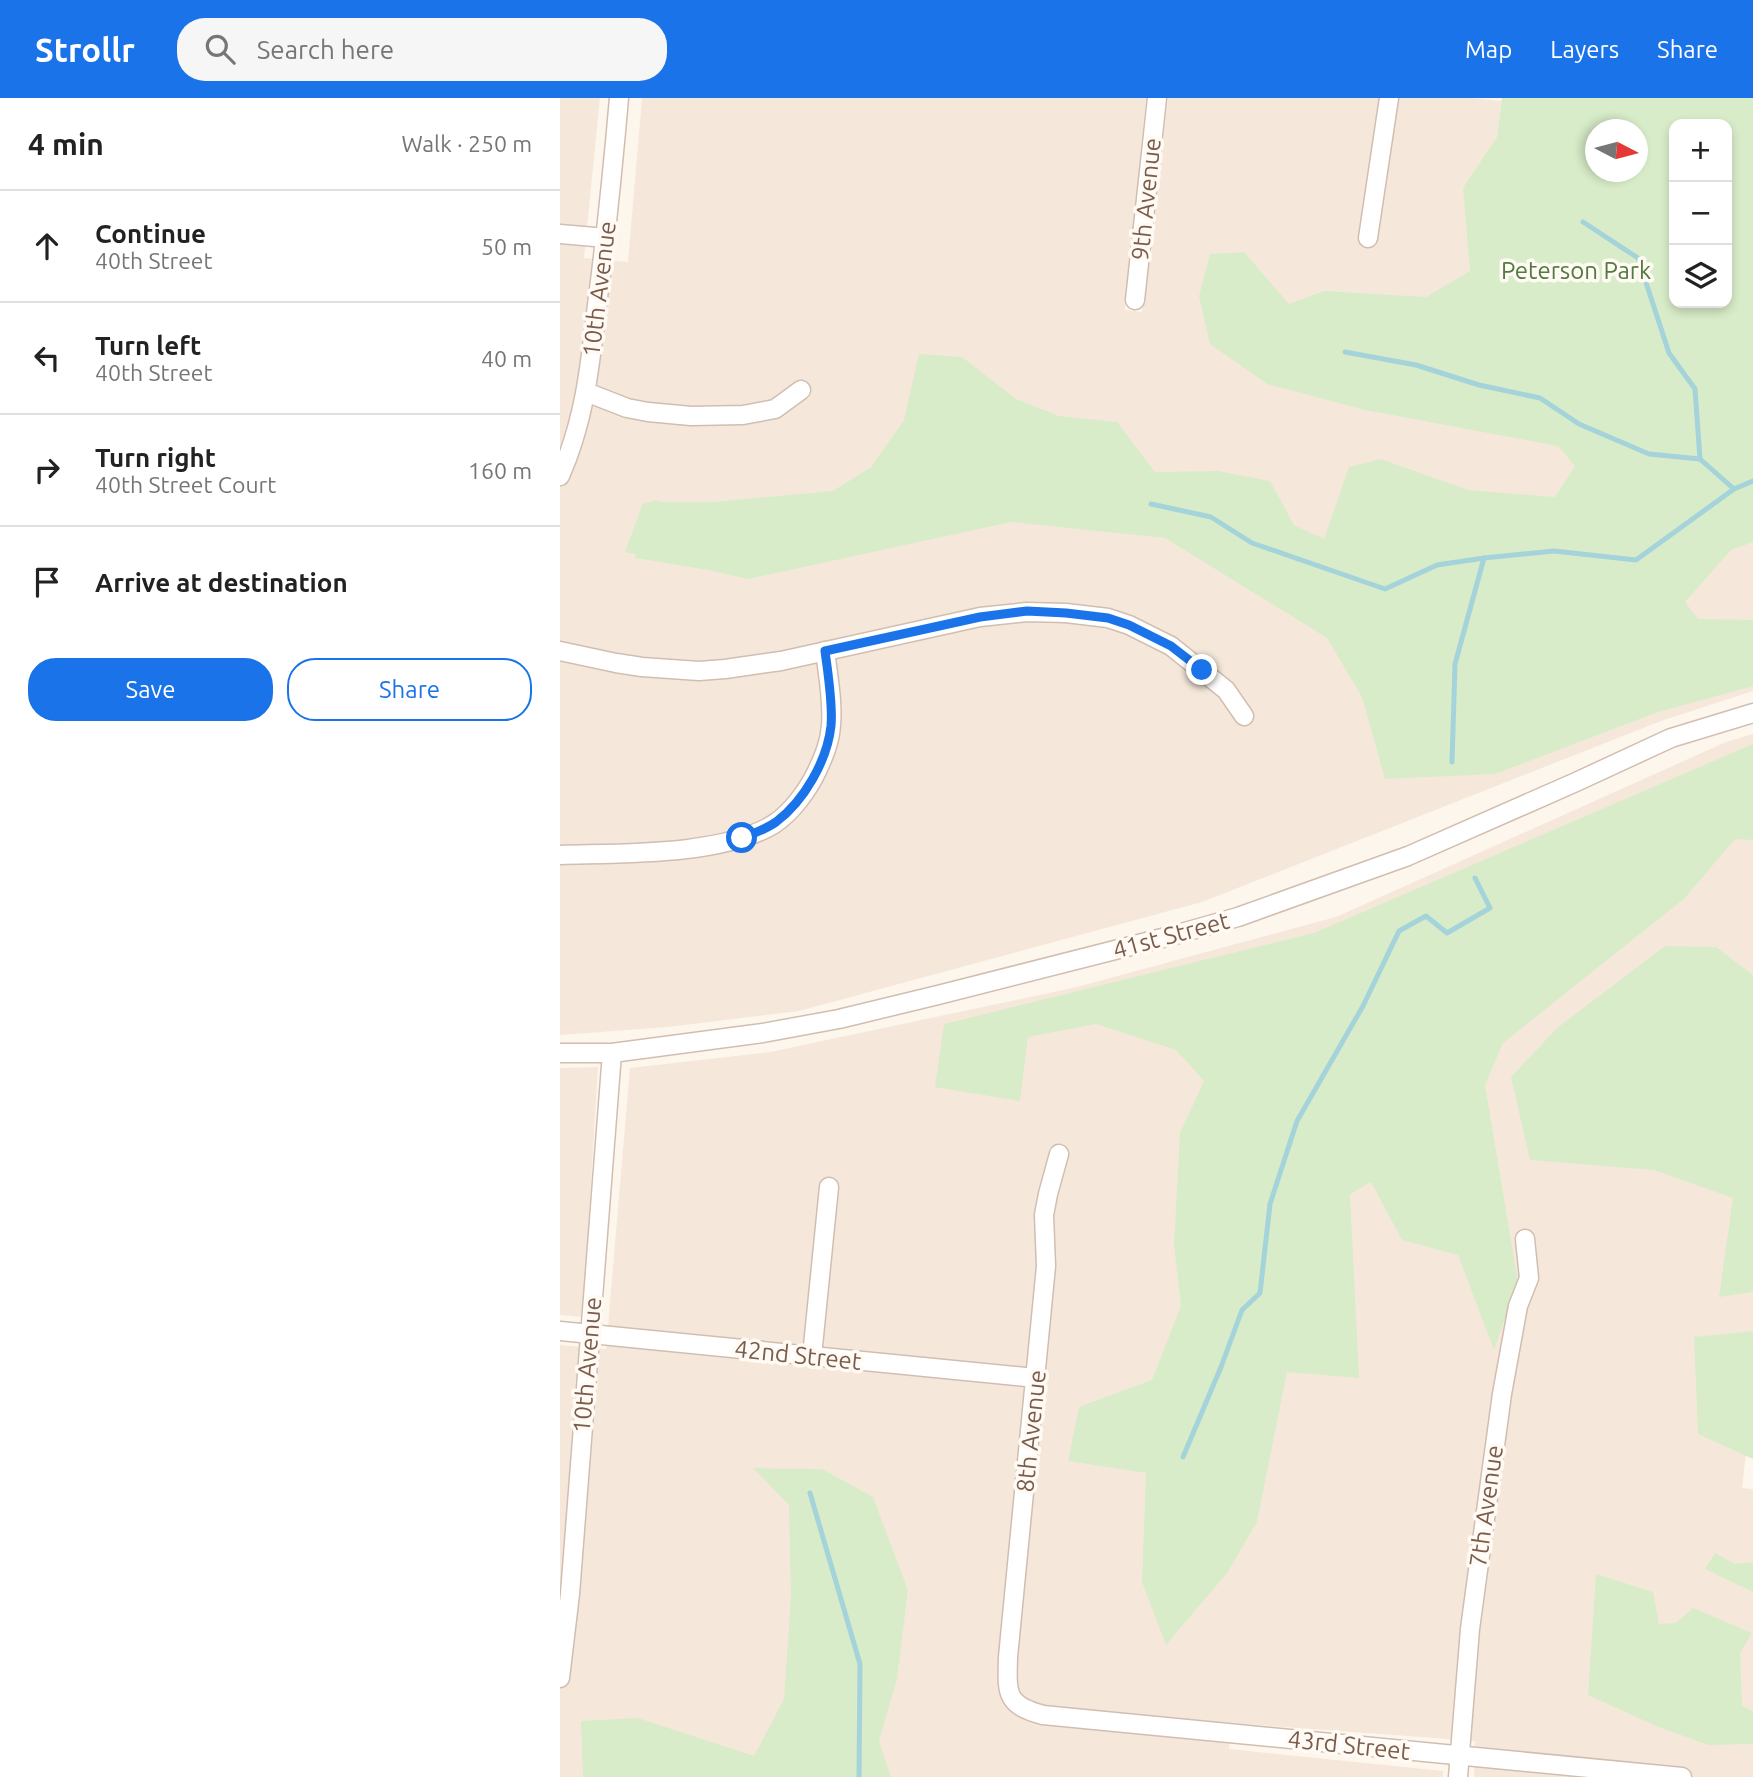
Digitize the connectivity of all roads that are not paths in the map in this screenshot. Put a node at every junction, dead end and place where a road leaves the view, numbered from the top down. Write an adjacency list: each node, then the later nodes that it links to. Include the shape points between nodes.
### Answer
1 (620, 98): 5 (street, 10th Avenue)
2 (1157, 98): 7 (street, 9th Avenue)
3 (1389, 98): 6 (street)
4 (560, 234): 5 (street)
5 (606, 238): 9 (street, 10th Avenue)
6 (1368, 238)
7 (1135, 300)
8 (801, 390): 9 (street, via 775,409 691,416 638,410)
9 (586, 392): 10 (street, 10th Avenue)
10 (560, 476)
11 (560, 651): 12 (street, via 642,667 699,671)
12 (825, 651): 14 (street, via 1006,613 1108,618 1171,646 1226,690); 15 (street, via 831,725 826,751 812,782 776,822 742,838 706,846)
13 (1753, 713): 17 (street, 41st Street, via 1671,738 1408,856 1226,920 839,1019)
14 (1244, 716)
15 (560, 855)
16 (560, 1053): 17 (street, 41st Street)
17 (612, 1053): 22 (street, 10th Avenue)
18 (1059, 1154): 24 (street, 8th Avenue, via 1044,1215 1046,1266)
19 (829, 1187): 23 (street)
20 (1525, 1239): 27 (street, 7th Avenue, via 1530,1278 1518,1306 1502,1394 1470,1629)
21 (560, 1331): 22 (street, 42nd Street)
22 (590, 1334): 23 (street, 42nd Street); 25 (street, 10th Avenue)
23 (812, 1356): 24 (street, 42nd Street)
24 (1036, 1378): 26 (street, 8th Avenue, via 1007,1682)
25 (560, 1678)
26 (1017, 1706): 27 (street, 43rd Street, via 1043,1715)
27 (1459, 1756): 28 (street, 7th Avenue); 29 (street, 43rd Street)
28 (1458, 1777)
29 (1682, 1777)

